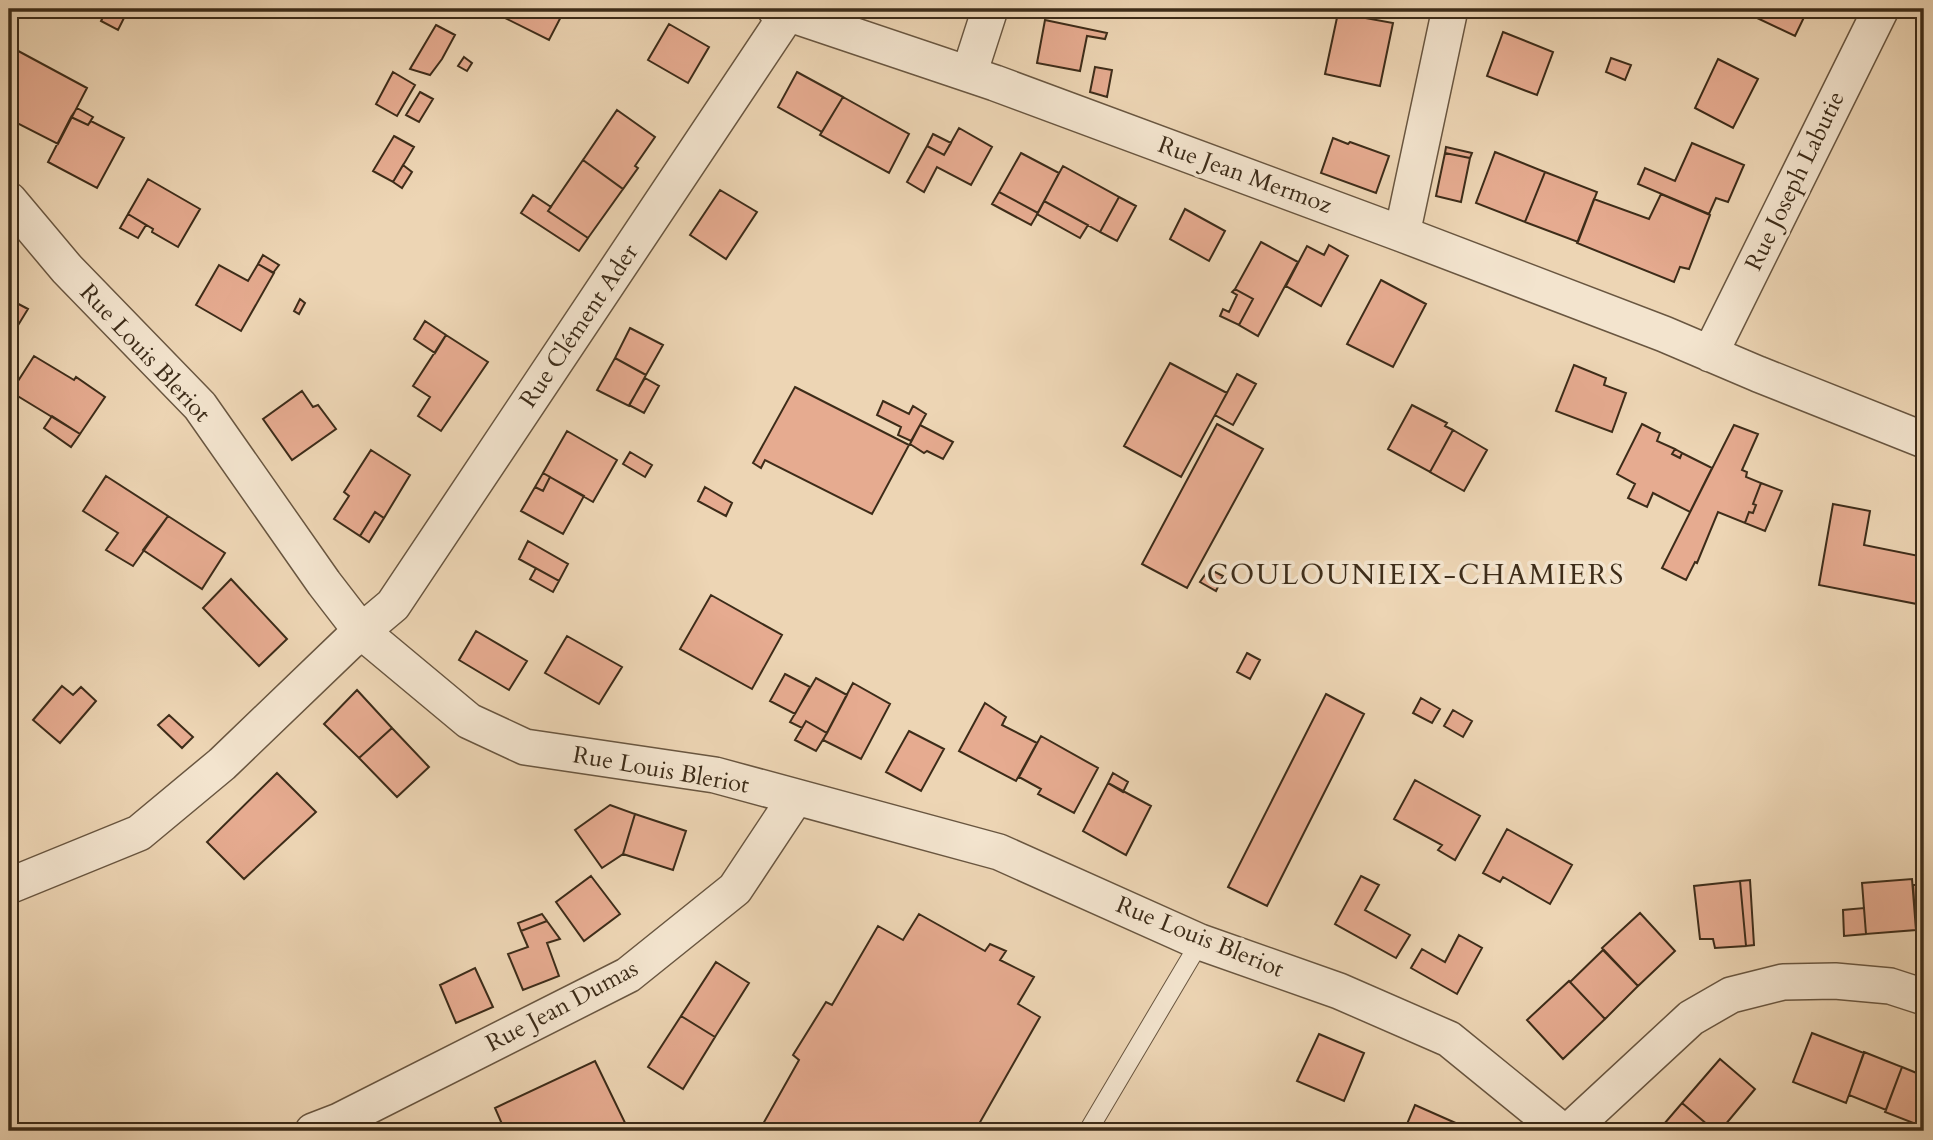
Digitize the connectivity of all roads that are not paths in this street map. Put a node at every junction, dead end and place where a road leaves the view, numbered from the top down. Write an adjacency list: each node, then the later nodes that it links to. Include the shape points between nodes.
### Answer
1 (990, 9): 5 (street)
2 (1450, 9): 7 (street)
3 (1881, 9): 8 (street, Rue Joseph Labutie)
4 (781, 11): 5 (street, Rue Jean Mermoz); 10 (street, Rue Clément Ader, via 393,605)
5 (969, 74): 7 (street, Rue Jean Mermoz)
6 (9, 200): 10 (street, Rue Louis Bleriot, via 67,269 200,406)
7 (1402, 234): 8 (street, Rue Jean Mermoz)
8 (1710, 354): 9 (street, Rue Jean Mermoz)
9 (1924, 440)
10 (361, 631): 11 (street, Rue Louis Bleriot, via 469,721 526,747 715,775); 12 (street, Rue Clément Ader, via 222,764 139,833)
11 (796, 797): 13 (street, Rue Louis Bleriot, via 999,852); 15 (street, Rue Jean Dumas, via 735,889 628,975)
12 (9, 886)
13 (1200, 942): 16 (lane); 17 (street, Rue Louis Bleriot, via 1339,991 1449,1039)
14 (1924, 997): 18 (street, via 1890,986 1835,981 1783,982 1731,995 1691,1018)
15 (313, 1131)
16 (1088, 1131)
17 (1562, 1131)
18 (1569, 1131)

